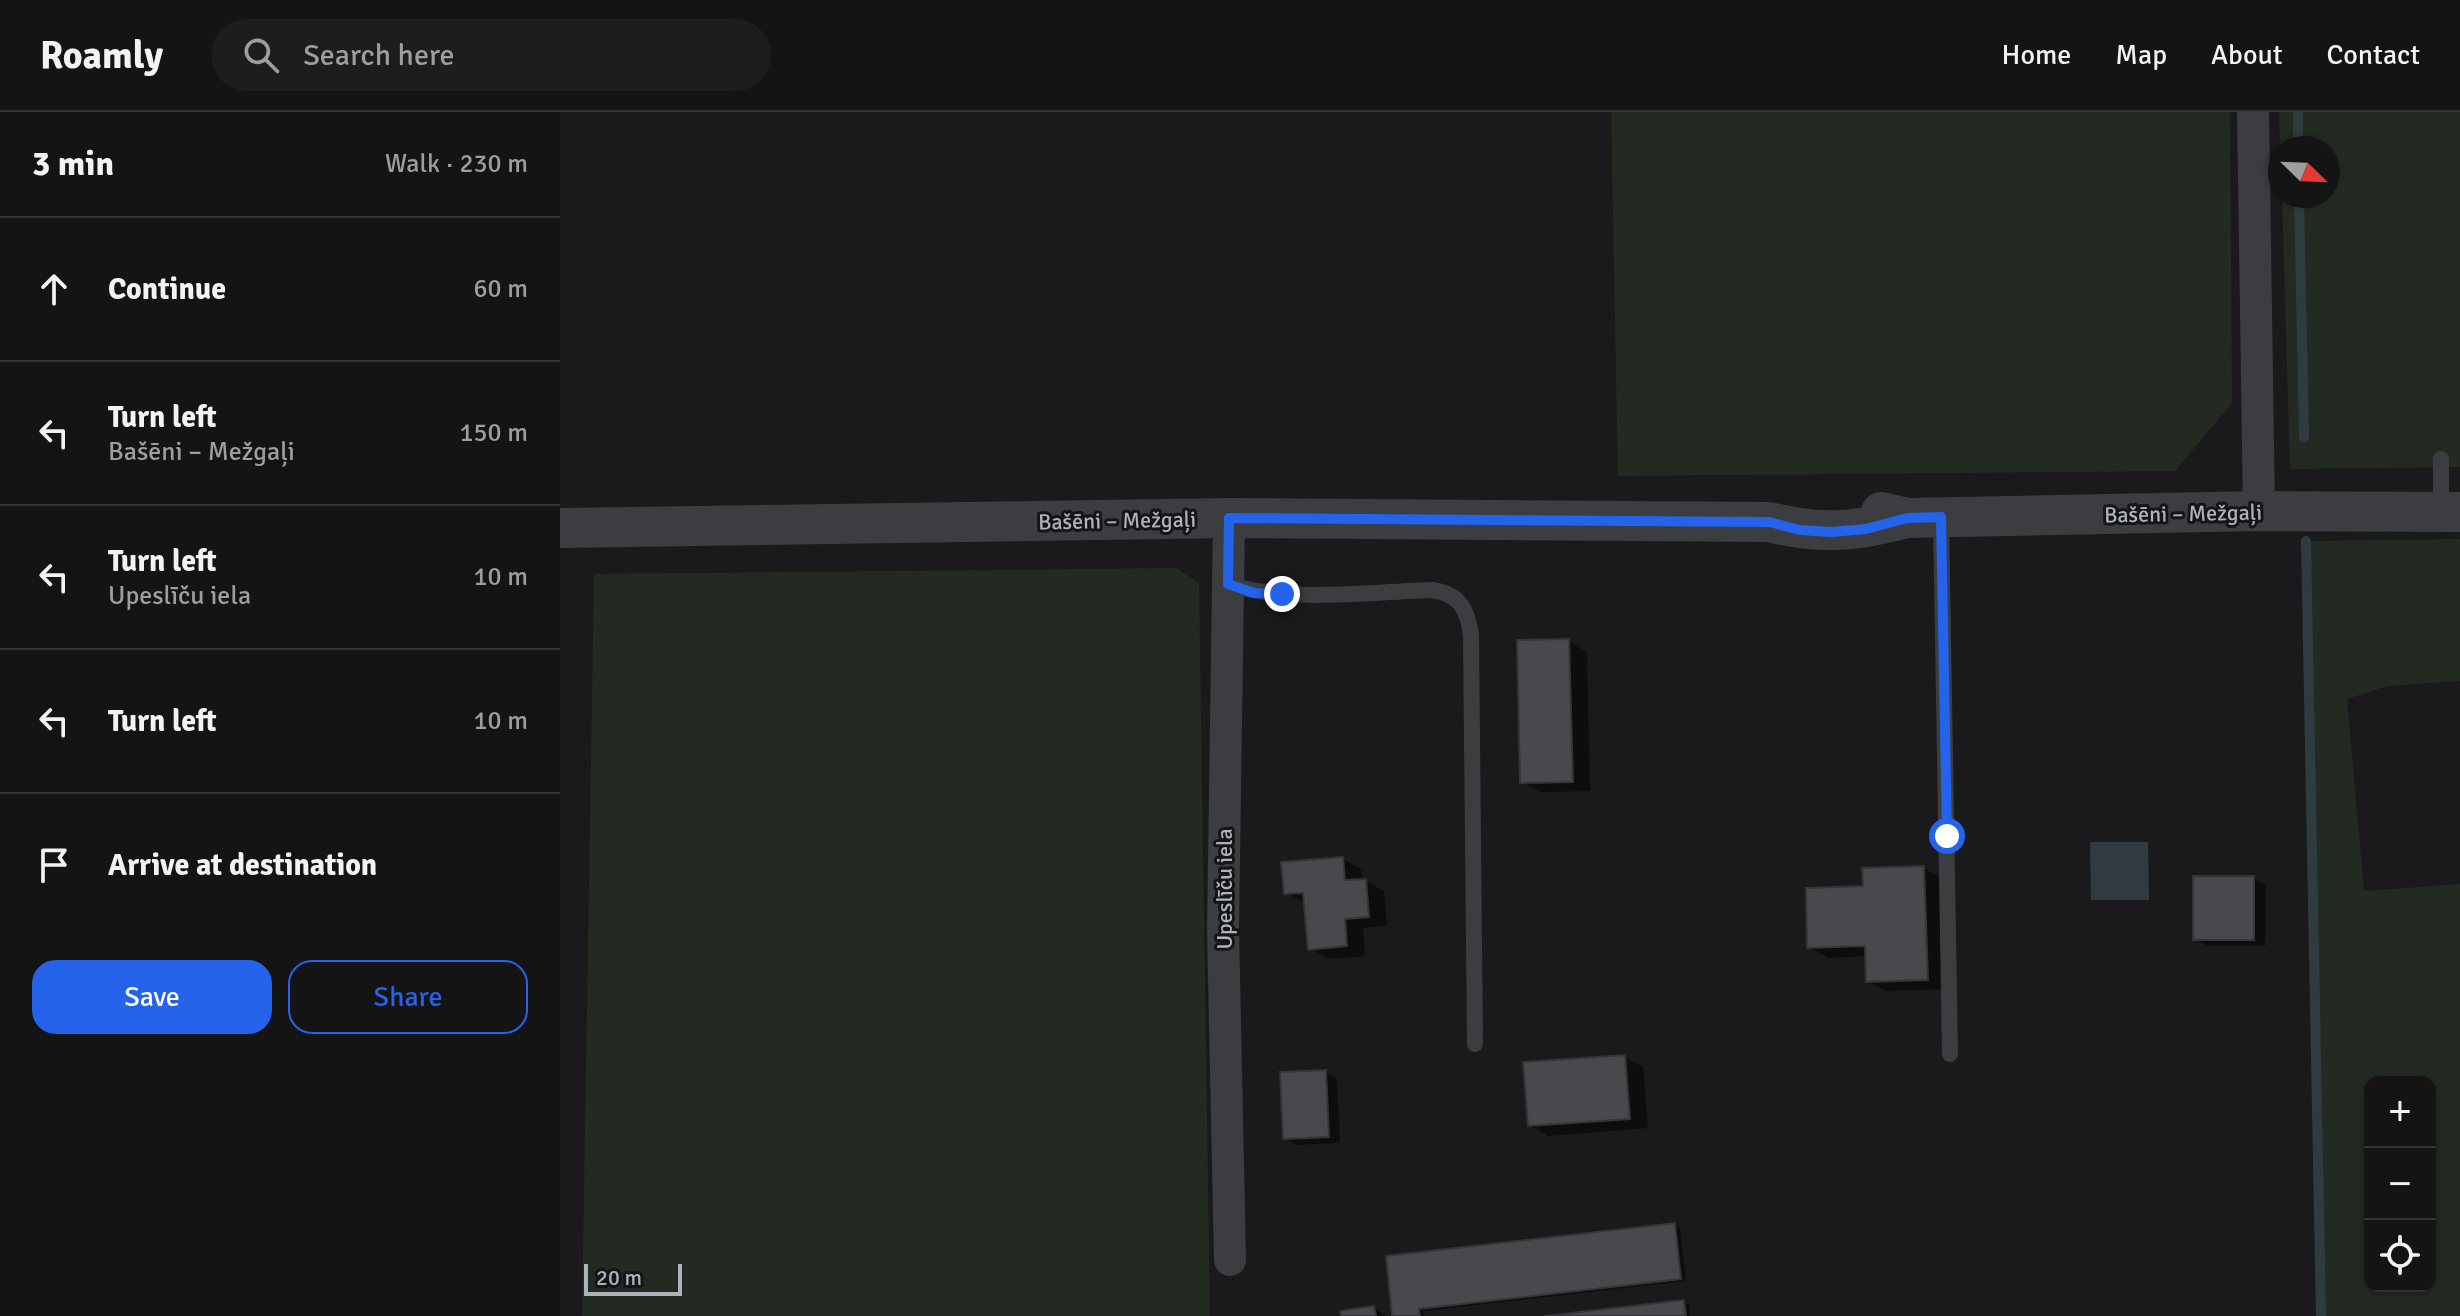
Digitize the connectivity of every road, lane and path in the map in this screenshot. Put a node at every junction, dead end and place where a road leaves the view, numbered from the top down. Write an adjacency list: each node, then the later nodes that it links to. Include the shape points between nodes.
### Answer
1 (2253, 112): 3 (street)
2 (2441, 459): 4 (lane)
3 (2259, 511): 4 (street, Bašēni – Mežgaļi); 6 (street, Bašēni – Mežgaļi)
4 (2450, 512)
5 (1229, 518): 6 (street, Bašēni – Mežgaļi, via 1769,522 1831,532); 7 (street, Bašēni – Mežgaļi); 8 (street, Upeslīču iela)
6 (1924, 518): 10 (lane)
7 (560, 528)
8 (1228, 584): 9 (lane, via 1254,593 1282,594 1432,590 1451,594 1464,607 1471,636); 11 (street, Upeslīču iela, via 1223,929)
9 (1475, 1044)
10 (1950, 1054)
11 (1230, 1260)

